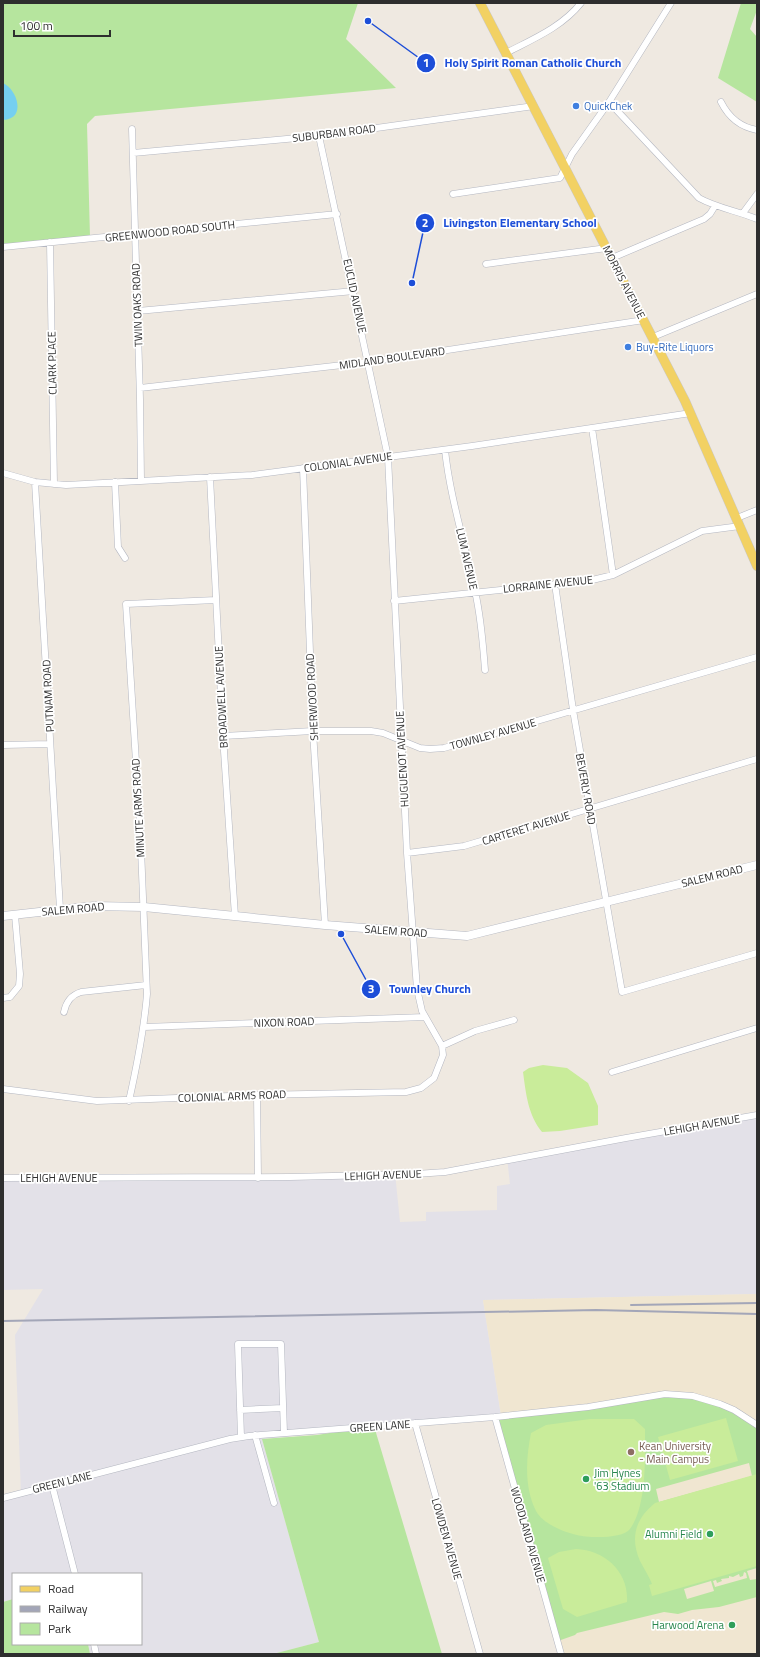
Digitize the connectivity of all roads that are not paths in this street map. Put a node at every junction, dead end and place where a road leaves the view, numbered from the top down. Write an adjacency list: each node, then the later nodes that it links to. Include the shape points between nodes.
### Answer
1 (480, 3): 4 (main road, MORRIS AVENUE)
2 (581, 3): 4 (street, via 556,26)
3 (671, 3): 5 (street)
4 (506, 53): 7 (main road, MORRIS AVENUE)
5 (609, 102): 12 (street); 15 (street, via 699,198)
6 (721, 102): 9 (street, via 726,112 737,123)
7 (534, 106): 10 (street, SUBURBAN ROAD); 12 (main road, MORRIS AVENUE)
8 (132, 129): 11 (street, TWIN OAKS ROAD)
9 (757, 130)
10 (319, 136): 11 (street, SUBURBAN ROAD); 17 (street, EUCLID AVENUE)
11 (133, 153): 19 (street, TWIN OAKS ROAD)
12 (565, 166): 13 (street, via 560,178); 22 (main road, MORRIS AVENUE)
13 (452, 194)
14 (757, 194): 16 (street)
15 (715, 206): 16 (street); 23 (street, via 704,219)
16 (743, 213): 18 (street)
17 (337, 214): 19 (street, GREENWOOD ROAD SOUTH); 25 (street, EUCLID AVENUE)
18 (757, 219)
19 (135, 234): 20 (street, GREENWOOD ROAD SOUTH); 27 (street, TWIN OAKS ROAD)
20 (50, 242): 21 (street, GREENWOOD ROAD SOUTH); 42 (street, CLARK PLACE)
21 (3, 247)
22 (607, 248): 23 (main road, MORRIS AVENUE); 24 (street)
23 (612, 258): 28 (main road, MORRIS AVENUE)
24 (486, 264)
25 (354, 291): 27 (street); 30 (street, EUCLID AVENUE)
26 (757, 294): 29 (street)
27 (138, 311): 31 (street, TWIN OAKS ROAD)
28 (644, 320): 29 (main road, MORRIS AVENUE); 30 (street, MIDLAND BOULEVARD)
29 (653, 338): 32 (main road, MORRIS AVENUE)
30 (369, 362): 31 (street, MIDLAND BOULEVARD); 35 (street, EUCLID AVENUE)
31 (140, 388): 39 (street, TWIN OAKS ROAD)
32 (691, 413): 33 (street, COLONIAL AVENUE); 44 (main road, MORRIS AVENUE)
33 (592, 428): 34 (street, COLONIAL AVENUE); 47 (street)
34 (445, 450): 35 (street, COLONIAL AVENUE); 49 (street, LUM AVENUE, via 448,474)
35 (388, 457): 36 (street, COLONIAL AVENUE); 51 (street, HUGUENOT AVENUE)
36 (302, 468): 38 (street, COLONIAL AVENUE, via 252,475); 55 (street, SHERWOOD ROAD)
37 (3, 473): 40 (street, COLONIAL AVENUE)
38 (210, 477): 39 (street, COLONIAL AVENUE); 50 (street, BROADWELL AVENUE)
39 (141, 481): 41 (street, COLONIAL AVENUE)
40 (36, 482): 42 (street, COLONIAL AVENUE); 58 (street, PUTNAM ROAD)
41 (115, 482): 42 (street, COLONIAL AVENUE); 45 (street, via 118,547)
42 (54, 484)
43 (757, 510): 44 (street, LORRAINE AVENUE)
44 (738, 522): 46 (main road, MORRIS AVENUE); 47 (street, LORRAINE AVENUE, via 702,531)
45 (125, 558)
46 (757, 566)
47 (613, 575): 48 (street, LORRAINE AVENUE, via 588,581)
48 (554, 584): 49 (street, LORRAINE AVENUE); 54 (street, BEVERLY ROAD)
49 (475, 592): 51 (street, LORRAINE AVENUE); 53 (street, LUM AVENUE)
50 (216, 600): 56 (street, BROADWELL AVENUE); 65 (street, MINUTE ARMS ROAD, via 126,604)
51 (394, 601): 57 (street, HUGUENOT AVENUE)
52 (757, 656): 54 (street, TOWNLEY AVENUE)
53 (485, 670)
54 (573, 710): 57 (street, TOWNLEY AVENUE, via 444,748 430,750); 61 (street, BEVERLY ROAD)
55 (313, 731): 56 (street, TOWNLEY AVENUE); 57 (street, TOWNLEY AVENUE, via 371,731); 70 (street, SHERWOOD ROAD)
56 (223, 736): 69 (street, BROADWELL AVENUE)
57 (401, 740): 62 (street, HUGUENOT AVENUE)
58 (50, 744): 59 (street); 66 (street, PUTNAM ROAD)
59 (3, 746)
60 (757, 759): 61 (street, CARTERET AVENUE)
61 (590, 809): 62 (street, CARTERET AVENUE, via 464,846); 64 (street, BEVERLY ROAD)
62 (407, 853): 71 (street, HUGUENOT AVENUE)
63 (757, 865): 64 (street, SALEM ROAD)
64 (606, 902): 71 (street, SALEM ROAD, via 467,936); 72 (street, BEVERLY ROAD, via 622,992)
65 (144, 907): 66 (street, SALEM ROAD, via 94,906); 69 (street, SALEM ROAD); 73 (street, MINUTE ARMS ROAD)
66 (60, 910): 67 (street, SALEM ROAD)
67 (15, 915): 68 (street, SALEM ROAD); 74 (street, via 19,986 10,997)
68 (3, 916)
69 (235, 916): 70 (street, SALEM ROAD)
70 (326, 925): 71 (street, SALEM ROAD)
71 (414, 932): 76 (street, HUGUENOT AVENUE, via 417,989)
72 (757, 953)
73 (146, 985): 75 (street, via 74,994 65,1006); 78 (street, MINUTE ARMS ROAD)
74 (3, 998)
75 (64, 1012)
76 (425, 1017): 78 (street, NIXON ROAD); 80 (street, HUGUENOT AVENUE)
77 (514, 1020): 80 (street, via 475,1031)
78 (144, 1027): 85 (street, MINUTE ARMS ROAD)
79 (757, 1028): 82 (street)
80 (442, 1046): 81 (street, HUGUENOT AVENUE)
81 (443, 1056): 84 (street, COLONIAL ARMS ROAD, via 434,1078 413,1091)
82 (612, 1072)
83 (3, 1089): 85 (street, COLONIAL ARMS ROAD, via 97,1101)
84 (257, 1095): 85 (street, COLONIAL ARMS ROAD); 88 (street)
85 (129, 1101)
86 (757, 1115): 88 (street, LEHIGH AVENUE, via 445,1172)
87 (3, 1178): 88 (street, LEHIGH AVENUE)
88 (258, 1178)
89 (283, 1408): 90 (street); 90 (street, via 281,1344 238,1344); 94 (street)
90 (240, 1410): 96 (street)
91 (495, 1417): 92 (street, GREEN LANE); 93 (street, GREEN LANE, via 588,1407 664,1394 693,1396 720,1404); 102 (street, WOODLAND AVENUE)
92 (414, 1423): 94 (street, GREEN LANE); 101 (street, LOWDEN AVENUE)
93 (757, 1425)
94 (284, 1433): 95 (street, GREEN LANE)
95 (255, 1435): 96 (street, GREEN LANE); 99 (street)
96 (241, 1437): 97 (street, GREEN LANE)
97 (52, 1485): 98 (street, GREEN LANE); 100 (street)
98 (3, 1498)
99 (274, 1503)
100 (75, 1573)
101 (480, 1654)
102 (562, 1654)

